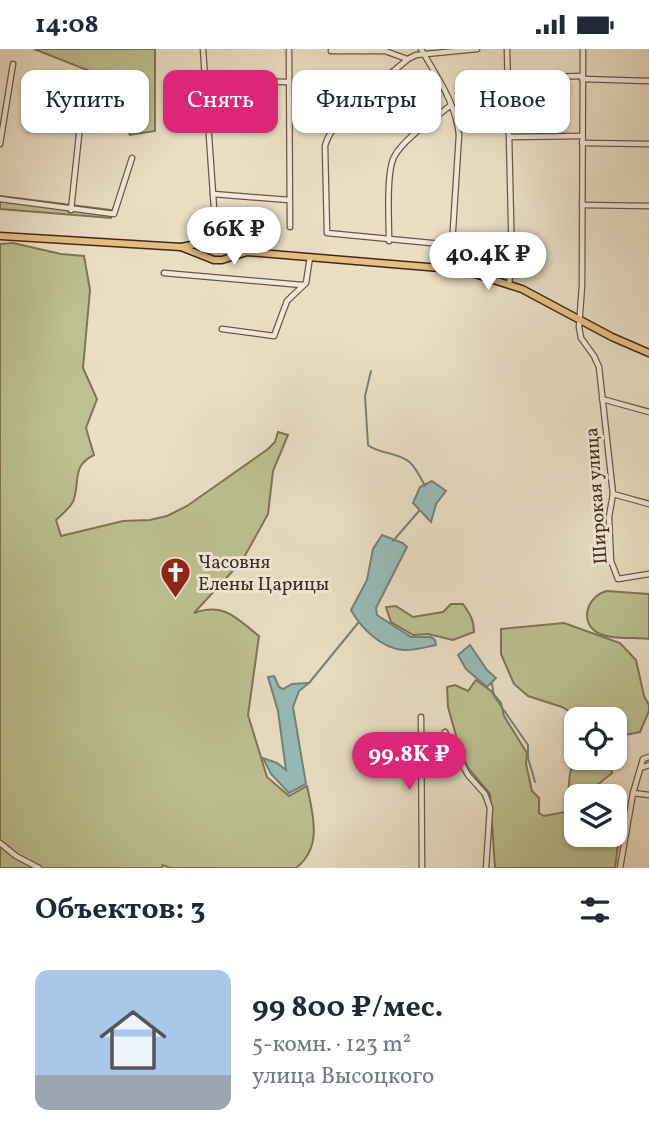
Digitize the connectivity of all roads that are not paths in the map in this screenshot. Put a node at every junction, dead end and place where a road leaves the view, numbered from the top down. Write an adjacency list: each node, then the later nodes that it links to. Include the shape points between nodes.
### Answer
1 (202, 49): 10 (street)
2 (289, 49): 16 (street)
3 (331, 49): 8 (street, via 385,51)
4 (477, 49): 7 (street)
5 (506, 49): 11 (street)
6 (583, 49): 13 (street, Широкая улица)
7 (423, 52): 8 (street); 17 (street)
8 (408, 59): 35 (street, via 341,120 327,139 329,235)
9 (13, 64): 23 (street)
10 (204, 70)
11 (507, 70)
12 (570, 78): 13 (street)
13 (582, 78): 14 (street); 22 (street, Широкая улица)
14 (649, 81)
15 (278, 82): 16 (street)
16 (289, 82): 28 (street)
17 (451, 105): 35 (street, via 394,156); 38 (street, via 459,135)
18 (79, 133): 31 (street)
19 (209, 133): 26 (street)
20 (510, 133): 21 (street)
21 (510, 137): 22 (street); 44 (street)
22 (582, 139): 24 (street); 29 (street, Широкая улица)
23 (0, 144)
24 (649, 144)
25 (132, 158): 31 (street, via 114,215)
26 (213, 194): 28 (street); 32 (street)
27 (0, 199): 31 (street)
28 (289, 200): 33 (street)
29 (582, 205): 30 (street); 48 (street, Широкая улица)
30 (649, 206)
31 (71, 210)
32 (215, 223): 36 (street); 37 (street)
33 (290, 227)
34 (0, 236): 39 (main road)
35 (388, 240): 38 (street)
36 (204, 242): 37 (main road); 39 (main road); 41 (main road)
37 (226, 242): 40 (main road); 43 (main road)
38 (452, 245): 44 (street)
39 (181, 247): 41 (main road)
40 (247, 252): 42 (main road); 43 (main road)
41 (203, 256): 43 (main road)
42 (310, 257): 46 (main road, via 440,268); 47 (street)
43 (226, 258)
44 (512, 264): 46 (street)
45 (164, 273): 47 (street)
46 (509, 284): 48 (main road)
47 (303, 286): 49 (street, via 287,301 274,336)
48 (579, 320): 50 (main road); 51 (street, Широкая улица, via 581,338 598,361)
49 (222, 329)
50 (649, 352)
51 (602, 399): 52 (street); 53 (street, Широкая улица)
52 (649, 412)
53 (613, 494): 54 (street); 55 (street, Широкая улица, via 609,517 615,575 618,579)
54 (649, 504)
55 (649, 574)
56 (421, 717): 65 (street)
57 (445, 732): 66 (street, via 490,808)
58 (649, 757): 60 (street, via 643,759)
59 (649, 765): 60 (street)
60 (641, 768): 61 (street)
61 (633, 793): 62 (street); 67 (street)
62 (649, 795)
63 (1, 845): 64 (street)
64 (39, 868)
65 (422, 868)
66 (486, 868)
67 (620, 868)

